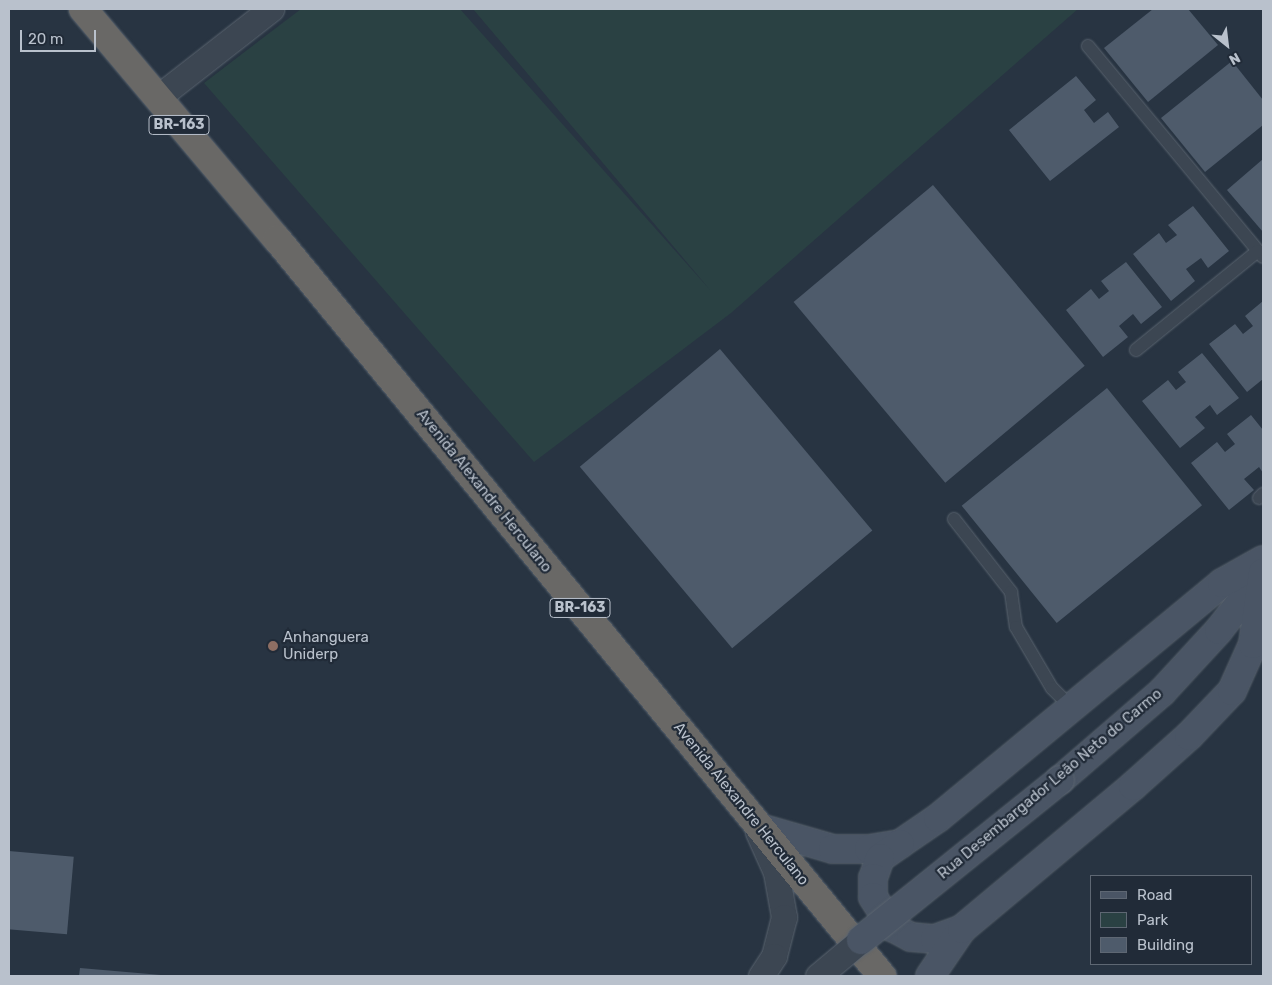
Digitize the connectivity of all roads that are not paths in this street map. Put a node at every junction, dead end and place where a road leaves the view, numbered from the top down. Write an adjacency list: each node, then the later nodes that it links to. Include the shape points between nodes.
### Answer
1 (83, 9): 4 (highway, Avenida Alexandre Herculano / BR-163)
2 (271, 9): 4 (street)
3 (1088, 46): 5 (lane)
4 (157, 98): 11 (highway, Avenida Alexandre Herculano / BR-163, via 277,239)
5 (1261, 254): 6 (lane)
6 (1136, 350)
7 (954, 519): 10 (lane, via 1011,592 1016,627 1052,688)
8 (1263, 560): 10 (main road, via 1222,583)
9 (1263, 573): 13 (main road, via 1253,644 1232,691 1189,736 1133,786); 14 (main road, Rua Desembargador Leão Neto do Carmo, bridge, via 1162,692 1060,780)
10 (1073, 709): 12 (main road, via 938,818)
11 (756, 822): 12 (main road, via 833,849 869,849); 15 (street, via 776,872 784,917 774,956); 17 (highway, Avenida Alexandre Herculano / BR-163)
12 (900, 844): 13 (main road, via 880,858 873,878 873,897 892,927 910,937 935,939)
13 (962, 929): 18 (main road)
14 (861, 940): 16 (street, Rua Desembargador Leão Neto do Carmo, bridge)
15 (761, 976)
16 (818, 976)
17 (882, 976)
18 (930, 976)

